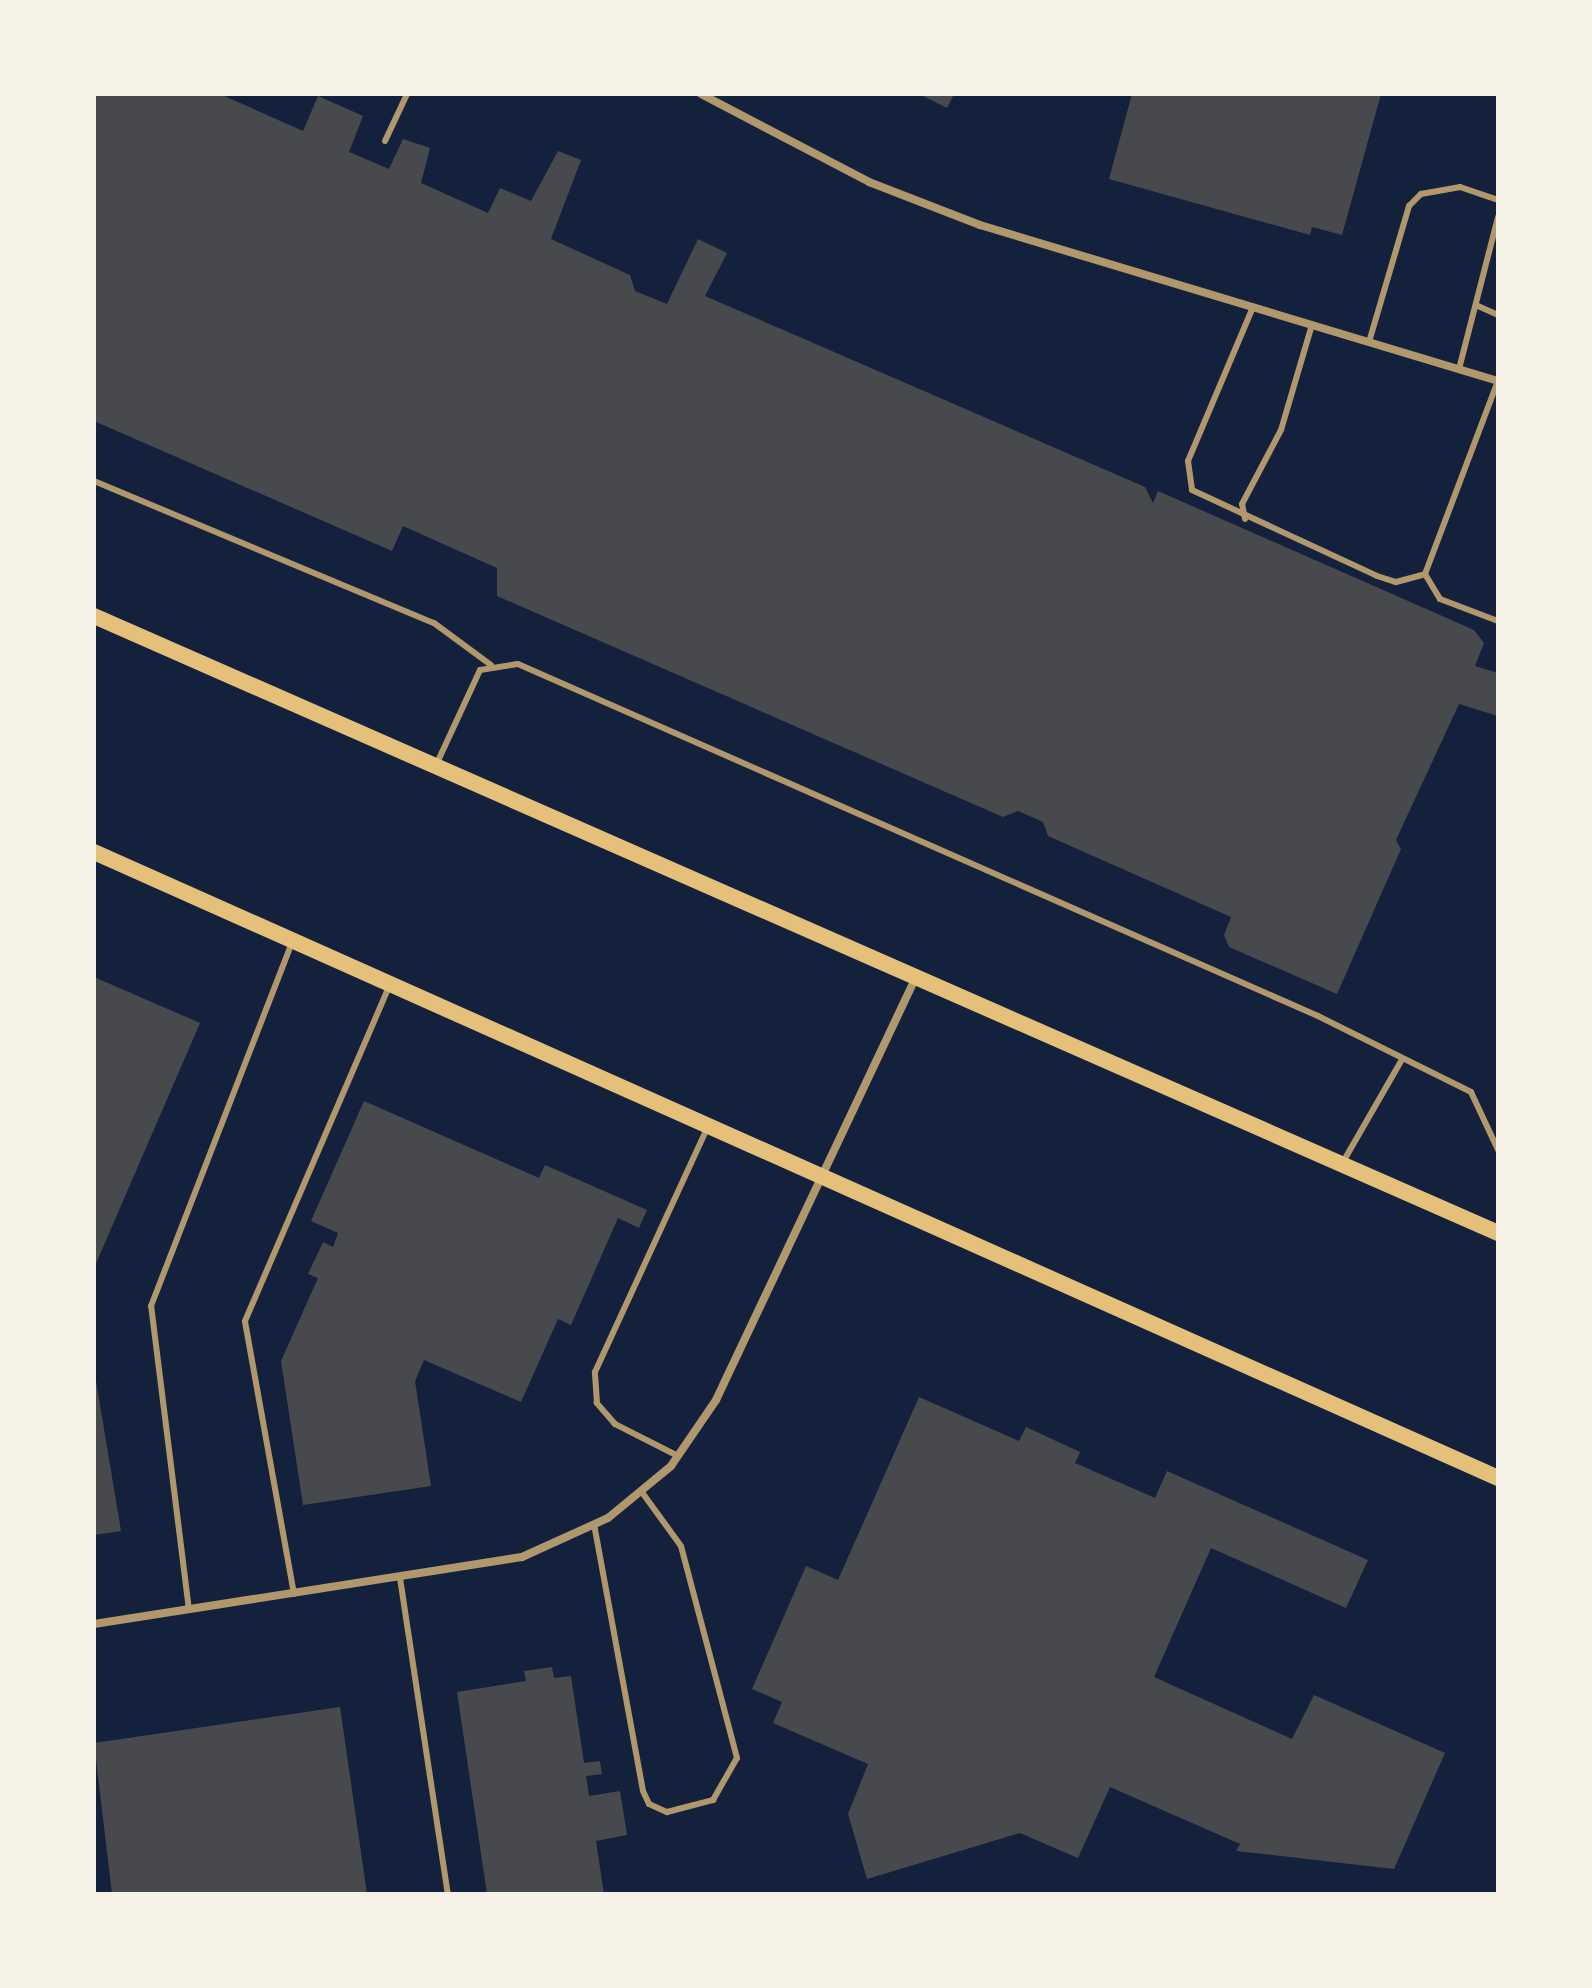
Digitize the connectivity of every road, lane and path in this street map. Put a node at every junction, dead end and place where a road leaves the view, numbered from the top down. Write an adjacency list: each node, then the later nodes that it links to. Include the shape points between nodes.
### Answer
1 (407, 94): 3 (lane)
2 (701, 94): 7 (street, via 869,182 980,225)
3 (385, 141)
4 (1498, 200): 10 (lane, via 1460,187 1421,194 1409,206)
5 (1498, 217): 6 (lane)
6 (1478, 306): 8 (lane); 11 (lane)
7 (1253, 307): 9 (street); 14 (lane, via 1186,479 1192,490)
8 (1498, 315)
9 (1312, 325): 10 (street); 14 (lane, via 1281,430 1242,504)
10 (1369, 342): 11 (street)
11 (1459, 369): 12 (street)
12 (1498, 381): 15 (lane)
13 (94, 481): 18 (lane, via 434,623)
14 (1245, 519): 15 (lane, via 1396,582)
15 (1425, 574): 17 (lane, via 1440,599)
16 (94, 616): 19 (main road)
17 (1498, 621)
18 (491, 665): 19 (lane, via 480,670); 24 (lane, via 518,664 1318,1016)
19 (435, 766): 23 (main road)
20 (94, 852): 21 (main road)
21 (294, 937): 22 (main road); 36 (lane, via 151,1306)
22 (391, 982): 25 (main road); 35 (lane, via 245,1321)
23 (914, 982): 27 (main road); 28 (street)
24 (1401, 1061): 26 (lane, via 1471,1092); 27 (lane)
25 (707, 1128): 28 (main road); 30 (lane, via 595,1372 597,1403 615,1424)
26 (1498, 1150)
27 (1341, 1166): 29 (main road)
28 (820, 1180): 30 (street, via 716,1400); 31 (main road)
29 (1498, 1233)
30 (678, 1456): 32 (street)
31 (1498, 1478)
32 (641, 1491): 33 (street); 33 (lane, via 681,1546 737,1758 730,1781 713,1800 667,1812 649,1804 643,1791)
33 (594, 1524): 34 (street, via 522,1557)
34 (400, 1578): 35 (street); 38 (lane)
35 (294, 1594): 36 (street)
36 (189, 1610): 37 (street)
37 (94, 1624)
38 (448, 1894)

